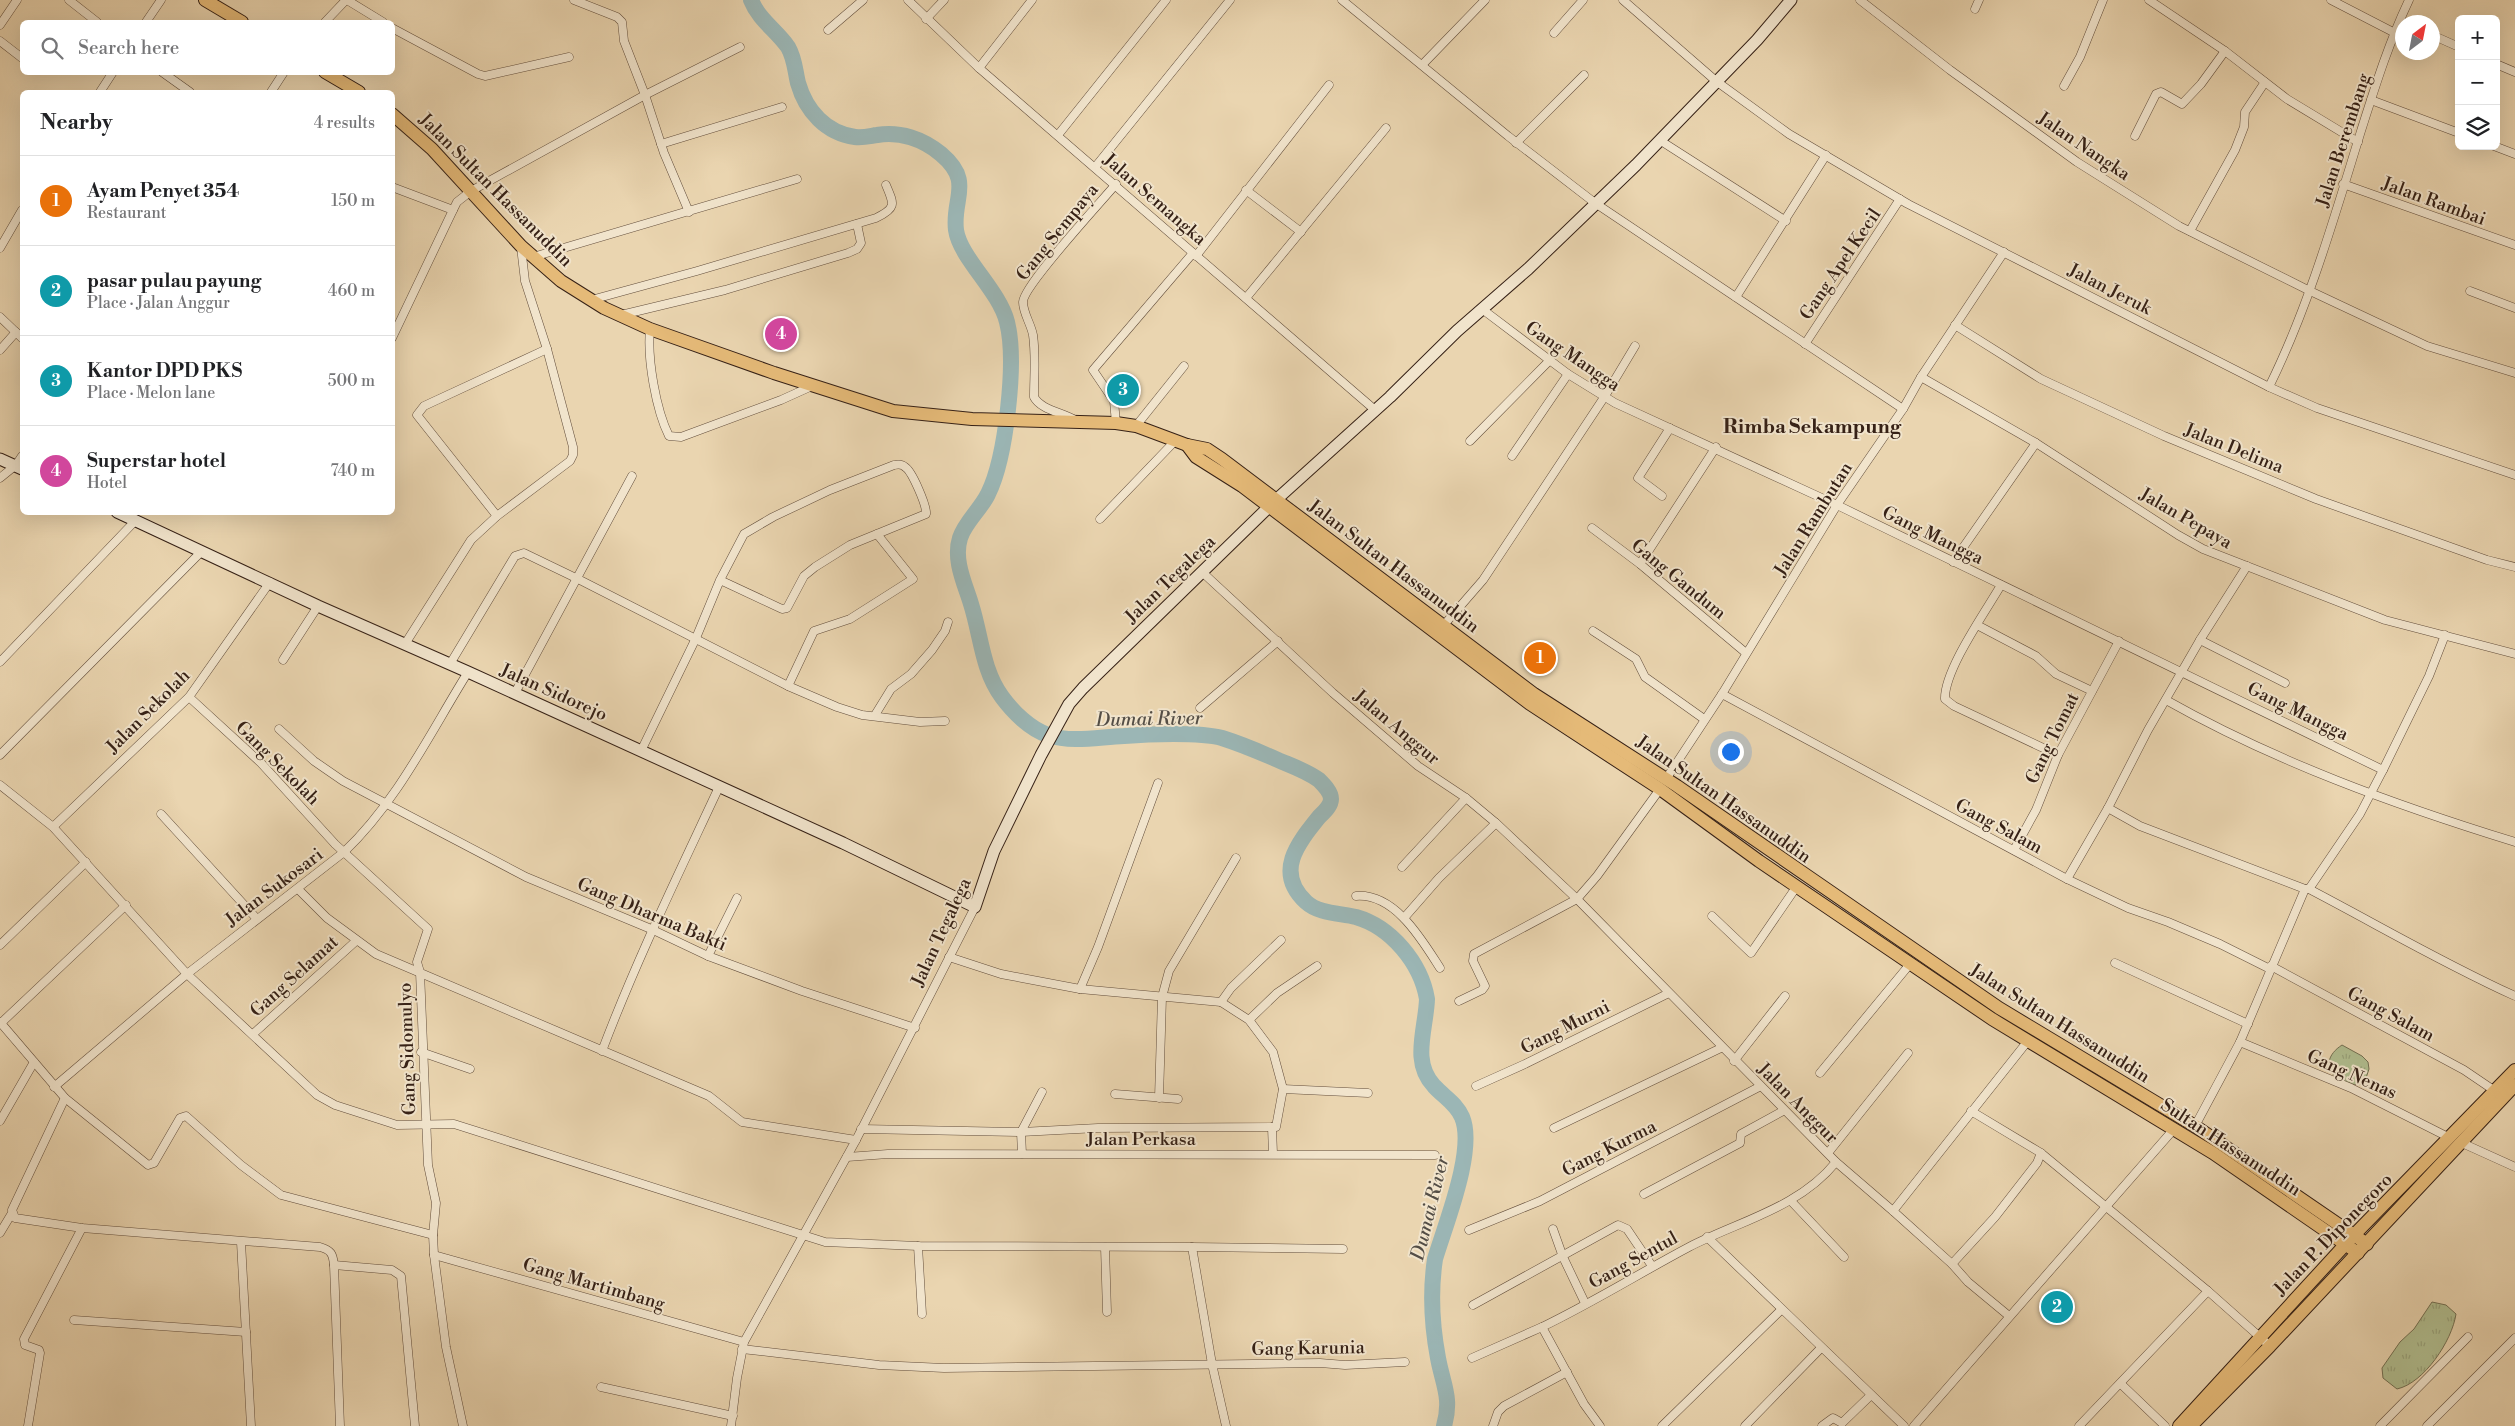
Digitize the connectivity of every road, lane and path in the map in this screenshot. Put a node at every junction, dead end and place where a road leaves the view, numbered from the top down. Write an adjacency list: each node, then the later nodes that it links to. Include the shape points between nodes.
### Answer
1 (17, 0): 32 (street)
2 (69, 0): 27 (street)
3 (161, 0): 28 (street)
4 (205, 0): 29 (main road)
5 (346, 0): 30 (street); 31 (street)
6 (574, 0): 61 (street, via 621,19 624,41)
7 (863, 0): 34 (street)
8 (908, 0): 26 (street, Jalan Semangka)
9 (944, 0): 26 (street)
10 (1032, 0): 46 (street)
11 (1166, 0): 67 (street)
12 (1230, 0): 76 (street)
13 (1342, 0): 44 (street)
14 (1485, 0): 44 (street)
15 (1583, 0): 36 (street)
16 (1623, 0): 53 (street, Jalan Jeruk)
17 (1791, 0): 53 (street, Jalan Tegalega)
18 (1860, 0): 91 (street, Jalan Nangka, via 2077,162)
19 (1979, 0): 24 (street)
20 (2103, 0): 56 (street, via 2080,57)
21 (2149, 0): 41 (street)
22 (2331, 0): 35 (street)
23 (2409, 0): 25 (street, Jalan Berembang)
24 (1975, 9)
25 (2404, 15)
26 (926, 19): 46 (street, Jalan Semangka)
27 (94, 20)
28 (147, 20)
29 (239, 20)
30 (328, 20)
31 (380, 20)
32 (0, 25)
33 (395, 30): 43 (street, via 485,76)
34 (828, 30)
35 (2395, 33): 62 (street, Jalan Berembang)
36 (1554, 34)
37 (2440, 39): 39 (street)
38 (0, 41): 42 (street)
39 (2455, 45)
40 (740, 47): 61 (street)
41 (2225, 51): 54 (street); 68 (street, via 2182,104 2161,92 2156,94)
42 (20, 56)
43 (569, 57)
44 (1422, 66): 71 (street)
45 (2500, 66): 47 (street)
46 (979, 68): 67 (street, Jalan Semangka)
47 (2515, 72)
48 (111, 75): 57 (street)
49 (166, 75): 58 (street)
50 (282, 75): 59 (street)
51 (330, 75): 60 (main road)
52 (1584, 75): 71 (street)
53 (1716, 81): 69 (street, Jalan Tegalega); 75 (street, Jalan Jeruk, via 1788,134)
54 (2265, 82): 70 (street); 91 (street, via 2245,112 2244,127 2235,150)
55 (1329, 85): 83 (street)
56 (2064, 86)
57 (101, 90)
58 (187, 90)
59 (272, 90)
60 (356, 90)
61 (645, 95): 72 (street); 82 (street)
62 (2371, 100): 66 (street); 70 (street, Jalan Berembang)
63 (782, 107): 72 (street)
64 (395, 117): 82 (main road, Jalan Sultan Hassanuddin, via 427,144)
65 (1386, 128): 92 (street)
66 (2455, 132)
67 (1058, 135): 76 (street, Jalan Semangka)
68 (2135, 136)
69 (1661, 141): 85 (street, Jalan Tegalega); 89 (street)
70 (2358, 142): 79 (street, Jalan Berembang)
71 (1516, 143): 85 (street)
72 (661, 144): 87 (street)
73 (2500, 148): 74 (street)
74 (2515, 154)
75 (1826, 155): 84 (street, Jalan Jeruk); 89 (street)
76 (1096, 166): 78 (street, Jalan Semangka)
77 (797, 179): 87 (street)
78 (1116, 184): 97 (street, Jalan Semangka); 127 (street, Gang Sempaya, via 1045,268 1023,303 1033,334 1034,397 1041,406)
79 (2343, 184): 93 (street, Jalan Rambai); 99 (street, Jalan Berembang)
80 (886, 185): 90 (street, via 893,201 890,210)
81 (395, 188): 86 (street)
82 (471, 190): 86 (street); 94 (main road, Jalan Sultan Hassanuddin)
83 (1246, 190): 92 (street); 97 (street)
84 (1900, 200): 96 (street, Jalan Jeruk); 113 (street, Gang Apel Kecil)
85 (1595, 203): 101 (street); 105 (street, Jalan Tegalega)
86 (453, 210): 111 (street)
87 (689, 212): 98 (street)
88 (20, 213): 95 (street)
89 (1786, 220): 101 (street)
90 (857, 224): 103 (street); 106 (street, via 861,243 848,253 725,290)
91 (2190, 231): 99 (street, Jalan Nangka)
92 (1301, 232): 102 (street)
93 (2515, 245)
94 (521, 246): 98 (main road, Jalan Sultan Hassanuddin); 115 (street, via 525,281)
95 (0, 248)
96 (2004, 252): 108 (street, Jalan Rambutan); 123 (street, Jalan Jeruk)
97 (1195, 254): 102 (street, Jalan Semangka); 128 (street, via 1093,370 1114,401)
98 (534, 257): 103 (main road, Jalan Sultan Hassanuddin)
99 (2308, 290): 119 (street, Jalan Nangka, via 2436,350); 123 (street, Jalan Berembang, via 2294,335)
100 (2470, 291): 104 (street)
101 (1736, 297): 113 (street)
102 (1246, 298): 126 (street, Jalan Semangka)
103 (589, 300): 106 (main road, Jalan Sultan Hassanuddin)
104 (2515, 308)
105 (1482, 309): 117 (street, Gang Mangga); 126 (street, Jalan Tegalega)
106 (619, 316): 109 (main road, Jalan Sultan Hassanuddin)
107 (0, 317): 110 (street)
108 (1955, 325): 121 (street, Jalan Rambutan); 154 (street, Jalan Delima, via 2041,379 2164,436 2316,499)
109 (650, 329): 122 (main road, Jalan Sultan Hassanuddin); 122 (street, via 651,373 669,436 681,437)
110 (16, 332): 112 (street); 116 (street)
111 (395, 332)
112 (20, 336)
113 (1804, 344): 125 (street)
114 (1635, 346): 124 (street)
115 (547, 348): 145 (street, via 573,456); 145 (street, via 424,406 417,415)
116 (0, 350)
117 (1549, 361): 120 (street, Gang Mangga); 132 (street)
118 (1184, 366): 129 (street)
119 (2515, 373)
120 (1568, 374): 124 (street, Gang Mangga); 135 (street)
121 (1921, 377): 125 (street, Jalan Rambutan); 133 (street, Jalan Pepaya)
122 (812, 386): 127 (main road, Jalan Sultan Hassanuddin, via 893,411 972,419)
123 (2269, 388): 138 (street, Jalan Jeruk, via 2317,408)
124 (1605, 396): 130 (street, Gang Mangga); 163 (street, via 1483,580)
125 (1903, 409): 143 (street, Jalan Rambutan)
126 (1375, 410): 142 (street, Jalan Tegalega)
127 (1076, 421): 128 (main road)
128 (1116, 423): 129 (main road)
129 (1136, 426): 131 (main road)
130 (1670, 428): 134 (street, Gang Mangga); 141 (street, via 1638,478)
131 (1175, 441): 142 (main road, Sultan Hassanuddin, via 1187,445 1196,457); 146 (street)
132 (1470, 441)
133 (2036, 443): 151 (street); 153 (street, Jalan Pepaya, via 2178,535)
134 (1716, 447): 143 (street, Gang Mangga); 152 (street)
135 (1512, 456)
136 (0, 459): 137 (street)
137 (20, 464): 140 (street)
138 (2515, 474)
139 (632, 476): 156 (street)
140 (0, 478)
141 (1662, 496)
142 (1273, 503): 155 (street, Jalan Tegalega); 163 (main road, Jalan Sultan Hassanuddin); 189 (main road, Sultan Hassanuddin, via 1510,689)
143 (1837, 505): 151 (street, Gang Mangga); 171 (street, Jalan Rambutan)
144 (124, 515): 147 (street, Jalan Sidorejo)
145 (497, 516): 170 (street, via 468,544)
146 (1100, 519)
147 (136, 520): 150 (street, Jalan Sidorejo); 174 (street)
148 (1592, 528): 152 (street, Gang Gandum)
149 (877, 534): 157 (street, via 850,545 815,567 804,576 785,609); 157 (street, via 926,514 911,474 904,466 894,465 830,490 748,531 738,543); 179 (street, via 914,579 850,619 814,631)
150 (201, 552): 158 (street, Jalan Sidorejo); 192 (street)
151 (1954, 562): 159 (street, Gang Mangga)
152 (1640, 564): 171 (street, Gang Gandum)
153 (2247, 566): 165 (street, Jalan Pepaya, via 2385,620); 167 (street)
154 (2515, 567)
155 (1202, 572): 168 (street, Jalan Anggur); 220 (street, Jalan Tegalega, via 1069,704 994,851)
156 (578, 579): 166 (street); 175 (street, via 524,553 515,556); 181 (street)
157 (720, 580): 166 (street)
158 (270, 582): 160 (street, Jalan Sidorejo); 183 (street, Jalan Sekolah)
159 (2001, 585): 162 (street); 169 (street, Gang Mangga)
160 (318, 606): 170 (street, Jalan Sidorejo); 173 (street)
161 (948, 622): 186 (street, via 932,650 912,674 891,689)
162 (1977, 625): 180 (street, via 2036,656 2056,674); 193 (street, via 1947,683 1945,699)
163 (1443, 626): 189 (main road, Jalan Sultan Hassanuddin)
164 (1594, 631): 187 (street, via 1636,660 1645,677)
165 (2445, 635): 172 (street, Jalan Pepaya); 194 (street, via 2429,676)
166 (696, 638): 179 (street); 191 (street)
167 (2200, 640): 176 (street); 178 (street)
168 (1278, 641): 185 (street); 200 (street, Jalan Anggur, via 1418,766)
169 (2119, 642): 176 (street, Gang Mangga); 180 (street, Gang Tomat)
170 (405, 644): 175 (street, Jalan Sidorejo)
171 (1746, 653): 182 (street, Jalan Rambutan)
172 (2515, 654)
173 (283, 660)
174 (0, 662)
175 (450, 664): 177 (street, Jalan Sidorejo)
176 (2182, 671): 184 (street); 194 (street, Gang Mangga)
177 (468, 672): 181 (street, Jalan Sidorejo); 201 (street, Jalan Sukosari)
178 (2285, 683)
179 (788, 686): 186 (street, via 837,707 862,715)
180 (2092, 691): 193 (street, Gang Tomat)
181 (515, 693): 191 (street, Jalan Sidorejo)
182 (1722, 694): 187 (street, Jalan Rambutan); 207 (street, Gang Salam)
183 (189, 697): 205 (street, Jalan Sekolah); 208 (street, Gang Sekolah, via 261,763)
184 (2166, 700): 199 (street, via 2291,762); 202 (street)
185 (1200, 708)
186 (875, 715): 188 (street, via 920,722)
187 (1704, 719): 196 (street, Jalan Rambutan)
188 (944, 721)
189 (1577, 727): 196 (main road, Sultan Hassanuddin)
190 (279, 729): 201 (street, Gang Dharma Bakti, via 328,771)
191 (641, 751): 198 (street, Jalan Sidorejo)
192 (0, 754)
193 (2058, 756): 207 (street, Gang Tomat, via 2036,810)
194 (2383, 770): 199 (street)
195 (1158, 783): 237 (street)
196 (1663, 784): 213 (main road, Sultan Hassanuddin); 218 (street); 244 (main road, Jalan Sultan Hassanuddin)
197 (0, 785): 205 (street)
198 (719, 787): 220 (street, Jalan Sidorejo); 224 (street)
199 (2371, 793): 206 (street); 215 (street)
200 (1466, 798): 204 (street, Jalan Anggur); 211 (street)
201 (386, 805): 208 (street, Jalan Sukosari, via 371,826); 224 (street, Gang Dharma Bakti, via 526,877)
202 (2108, 808): 212 (street); 215 (street, via 2150,830)
203 (161, 814): 223 (street)
204 (1496, 823): 218 (street, Jalan Anggur); 222 (street, via 1439,878)
205 (53, 827): 210 (street)
206 (2515, 842)
207 (2014, 850): 212 (street, Gang Salam)
208 (344, 852): 214 (street, Jalan Sukosari); 235 (street, Gang Sekolah, via 426,926 428,934 417,962)
209 (1236, 858): 241 (street, via 1169,972)
210 (86, 862): 219 (street); 227 (street)
211 (1402, 867)
212 (2067, 879): 234 (street, Gang Salam)
213 (1797, 886): 221 (street, via 1751,953); 231 (main road, Sultan Hassanuddin)
214 (298, 889): 223 (street, Jalan Sukosari); 226 (street)
215 (2307, 889): 234 (street); 240 (street, via 2462,972)
216 (1356, 896): 222 (street, via 1374,898)
217 (737, 898): 228 (street)
218 (1577, 899): 238 (street, Jalan Anggur); 242 (street, via 1474,954 1473,961 1485,986)
219 (126, 905): 236 (street); 247 (street)
220 (975, 907): 229 (street, Jalan Tegalega)
221 (1712, 916)
222 (1404, 918): 233 (street)
223 (257, 920): 236 (street, Jalan Sukosari)
224 (651, 929): 228 (street, Gang Dharma Bakti); 254 (street)
225 (1281, 940): 243 (street, via 1231,988)
226 (356, 941): 235 (street, via 376,954); 250 (street, Gang Selamat)
227 (0, 945)
228 (708, 956): 249 (street, Gang Dharma Bakti)
229 (948, 957): 237 (street, via 1001,974); 249 (street, Jalan Tegalega)
230 (2115, 963): 248 (street)
231 (1910, 964): 245 (main road, Sultan Hassanuddin); 261 (street)
232 (1318, 966): 246 (street, via 1277,992)
233 (1440, 968)
234 (2271, 968): 248 (street); 267 (street, Gang Salam, via 2464,1070)
235 (420, 972): 254 (street); 255 (street, Gang Sidomulyo)
236 (187, 974): 250 (street); 264 (street, Jalan Sukosari)
237 (1080, 989): 241 (street)
238 (1667, 994): 253 (street, Jalan Anggur); 263 (street, Gang Murni)
239 (1785, 996): 257 (street)
240 (2515, 996)
241 (1162, 997): 243 (street); 272 (street)
242 (1460, 1001)
243 (1221, 1002): 246 (street)
244 (1999, 1008): 245 (main road); 278 (main road, Jalan Sultan Hassanuddin)
245 (1992, 1019): 251 (main road, Sultan Hassanuddin)
246 (1249, 1020): 266 (street, via 1273,1052)
247 (1, 1022): 258 (street)
248 (2248, 1024): 252 (street)
249 (915, 1028): 280 (street, Jalan Tegalega)
250 (253, 1034): 277 (street, via 326,1101 397,1125)
251 (2027, 1042): 275 (street); 282 (main road, Sultan Hassanuddin)
252 (2240, 1042): 278 (street); 285 (street, Gang Nenas, via 2351,1088)
253 (1721, 1048): 257 (street, Jalan Anggur); 281 (street)
254 (602, 1051): 284 (street, via 714,1098 742,1122)
255 (421, 1052): 259 (street); 277 (street, Gang Sidomulyo)
256 (1908, 1053): 286 (street)
257 (1734, 1061): 265 (street, Jalan Anggur)
258 (34, 1062): 264 (street); 276 (street)
259 (470, 1069)
260 (2515, 1070): 267 (main road, Jalan P. Diponegoro)
261 (1820, 1073)
262 (2515, 1085): 285 (main road)
263 (1476, 1086)
264 (54, 1087): 271 (street)
265 (1759, 1087): 274 (street, Jalan Anggur); 301 (street, Gang Kurma, via 1540,1201)
266 (1283, 1089): 269 (street); 279 (street, via 1276,1127)
267 (2494, 1091): 285 (main road, Jalan P. Diponegoro)
268 (1042, 1092): 283 (street)
269 (1368, 1093)
270 (1116, 1094): 272 (street)
271 (65, 1098): 298 (street); 304 (street, via 148,1165 154,1163 180,1118 186,1116 240,1165 281,1195)
272 (1159, 1098): 273 (street)
273 (1178, 1099)
274 (1783, 1111): 286 (street, Jalan Anggur); 294 (street, via 1741,1134 1740,1143)
275 (1971, 1111): 287 (street); 297 (street)
276 (0, 1120)
277 (425, 1124): 303 (street, via 454,1124); 304 (street, Gang Sidomulyo, via 428,1165 436,1203)
278 (2195, 1126): 306 (main road, Jalan Sultan Hassanuddin)
279 (1272, 1127): 283 (street); 289 (street)
280 (861, 1128): 283 (street); 284 (street, Jalan Tegalega)
281 (1554, 1128)
282 (2174, 1129): 296 (street); 306 (main road, Sultan Hassanuddin)
283 (1021, 1132): 288 (street)
284 (856, 1140): 291 (street, Jalan Tegalega)
285 (2456, 1141): 293 (street, Gang Nenas); 306 (main road, Jalan P. Diponegoro); 311 (main road)
286 (1828, 1153): 292 (street, Jalan Anggur)
287 (2041, 1153): 296 (street); 316 (street, via 2037,1163 1995,1217)
288 (1022, 1154): 289 (street, Jalan Perkasa); 291 (street, Jalan Perkasa)
289 (1273, 1154): 290 (street, Jalan Perkasa)
290 (1435, 1154)
291 (847, 1157): 303 (street, Jalan Tegalega)
292 (1836, 1162): 295 (street, Gang Sentul); 297 (street, Jalan Anggur)
293 (2515, 1167)
294 (1644, 1194)
295 (1791, 1201): 305 (street, Gang Sentul); 315 (street)
296 (2106, 1206): 319 (street); 325 (street)
297 (1893, 1211): 316 (street, Jalan Anggur)
298 (12, 1213): 299 (street, via 19,1220); 302 (street)
299 (82, 1228): 307 (street); 343 (street, via 24,1339 25,1345 40,1353)
300 (1553, 1229): 314 (street)
301 (1469, 1230)
302 (0, 1233)
303 (803, 1234): 308 (street, via 825,1242); 332 (street, Jalan Tegalega)
304 (433, 1235): 313 (street, Gang Sidomulyo)
305 (1707, 1237): 318 (street, Gang Sentul); 322 (street)
306 (2350, 1240): 311 (main road, Jalan Sultan Hassanuddin); 329 (main road, Jalan P. Diponegoro)
307 (241, 1242): 317 (street, via 320,1247 332,1252); 328 (street)
308 (918, 1246): 310 (street); 324 (street)
309 (1192, 1246): 310 (street); 312 (street); 337 (street)
310 (1105, 1247): 323 (street)
311 (2362, 1248): 333 (main road)
312 (1343, 1250)
313 (434, 1255): 332 (street, Gang Martimbang); 347 (street, Gang Sidomulyo, via 446,1347)
314 (1563, 1257): 318 (street, via 1621,1225); 320 (street); 321 (street)
315 (1844, 1257)
316 (1952, 1264): 325 (street, Jalan Anggur, via 1968,1282)
317 (334, 1265): 345 (street); 346 (street, via 392,1270 401,1276)
318 (1652, 1266): 320 (street, Gang Sentul)
319 (2208, 1291): 329 (street); 339 (street)
320 (1585, 1304): 327 (street, Gang Sentul)
321 (1473, 1305)
322 (1781, 1310): 334 (street); 352 (street)
323 (1107, 1312)
324 (922, 1314)
325 (2010, 1316): 356 (street)
326 (74, 1320): 328 (street)
327 (1542, 1327): 335 (street, Gang Sentul); 338 (street)
328 (246, 1332): 344 (street)
329 (2259, 1337): 333 (street); 359 (main road, Jalan P. Diponegoro)
330 (2468, 1337): 361 (street)
331 (2515, 1338): 362 (street)
332 (743, 1346): 337 (street, Gang Martimbang, via 905,1367); 342 (street, Jalan Tegalega)
333 (2270, 1346): 360 (main road)
334 (1821, 1348): 341 (street); 353 (street)
335 (1472, 1358)
336 (1405, 1362): 337 (street, Gang Karunia)
337 (1212, 1364): 349 (street)
338 (1568, 1372): 350 (street, via 1504,1406); 351 (street, via 1584,1404)
339 (2121, 1384): 357 (street); 358 (street)
340 (601, 1387): 342 (street)
341 (1871, 1395): 354 (street, via 1842,1423 1833,1418); 355 (street)
342 (733, 1416): 348 (street, Jalan Tegalega)
343 (28, 1426)
344 (251, 1426)
345 (340, 1426)
346 (415, 1426)
347 (463, 1426)
348 (732, 1426)
349 (1226, 1426)
350 (1493, 1426)
351 (1600, 1426)
352 (1662, 1426)
353 (1745, 1426)
354 (1822, 1426)
355 (1904, 1426)
356 (1914, 1426)
357 (2079, 1426)
358 (2165, 1426)
359 (2179, 1426)
360 (2191, 1426)
361 (2380, 1426)
362 (2427, 1426)

